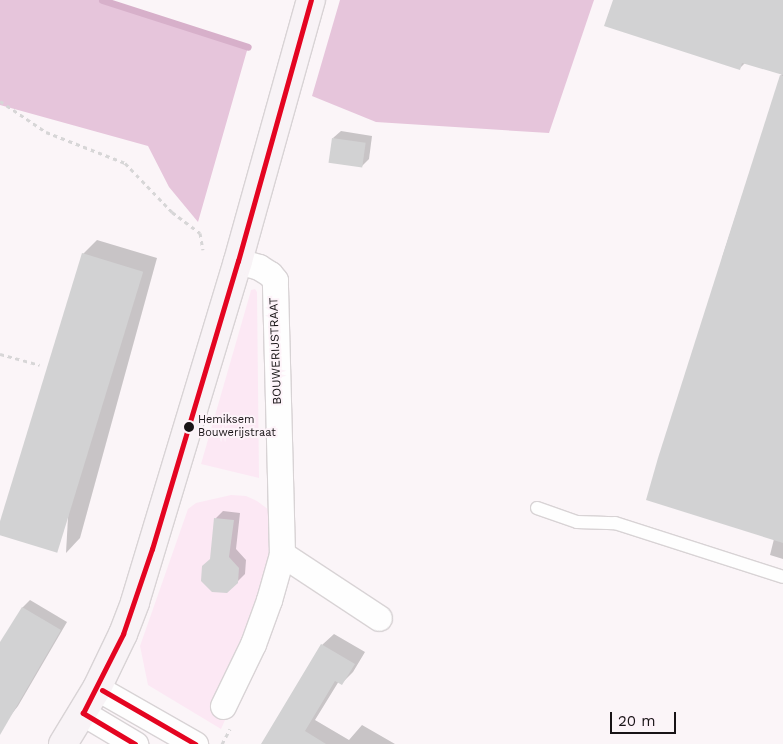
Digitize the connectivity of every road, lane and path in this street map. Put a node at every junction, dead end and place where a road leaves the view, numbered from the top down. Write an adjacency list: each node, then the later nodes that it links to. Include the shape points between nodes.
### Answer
1 (311, 0): 4 (street)
2 (0, 101): 3 (path, via 46,132 125,163 172,212 200,233)
3 (203, 250)
4 (238, 261): 8 (street, BOUWERIJSTRAAT, via 259,267 274,280); 11 (street, via 152,549 122,634)
5 (0, 354): 6 (path)
6 (40, 365)
7 (537, 508): 9 (lane, via 577,522 615,524)
8 (282, 554): 10 (street); 12 (street, BOUWERIJSTRAAT, via 270,600)
9 (783, 578)
10 (379, 618)
11 (97, 688): 13 (street); 16 (street)
12 (223, 706)
13 (83, 713): 14 (street); 15 (street)
14 (63, 744)
15 (135, 744)
16 (195, 744)

